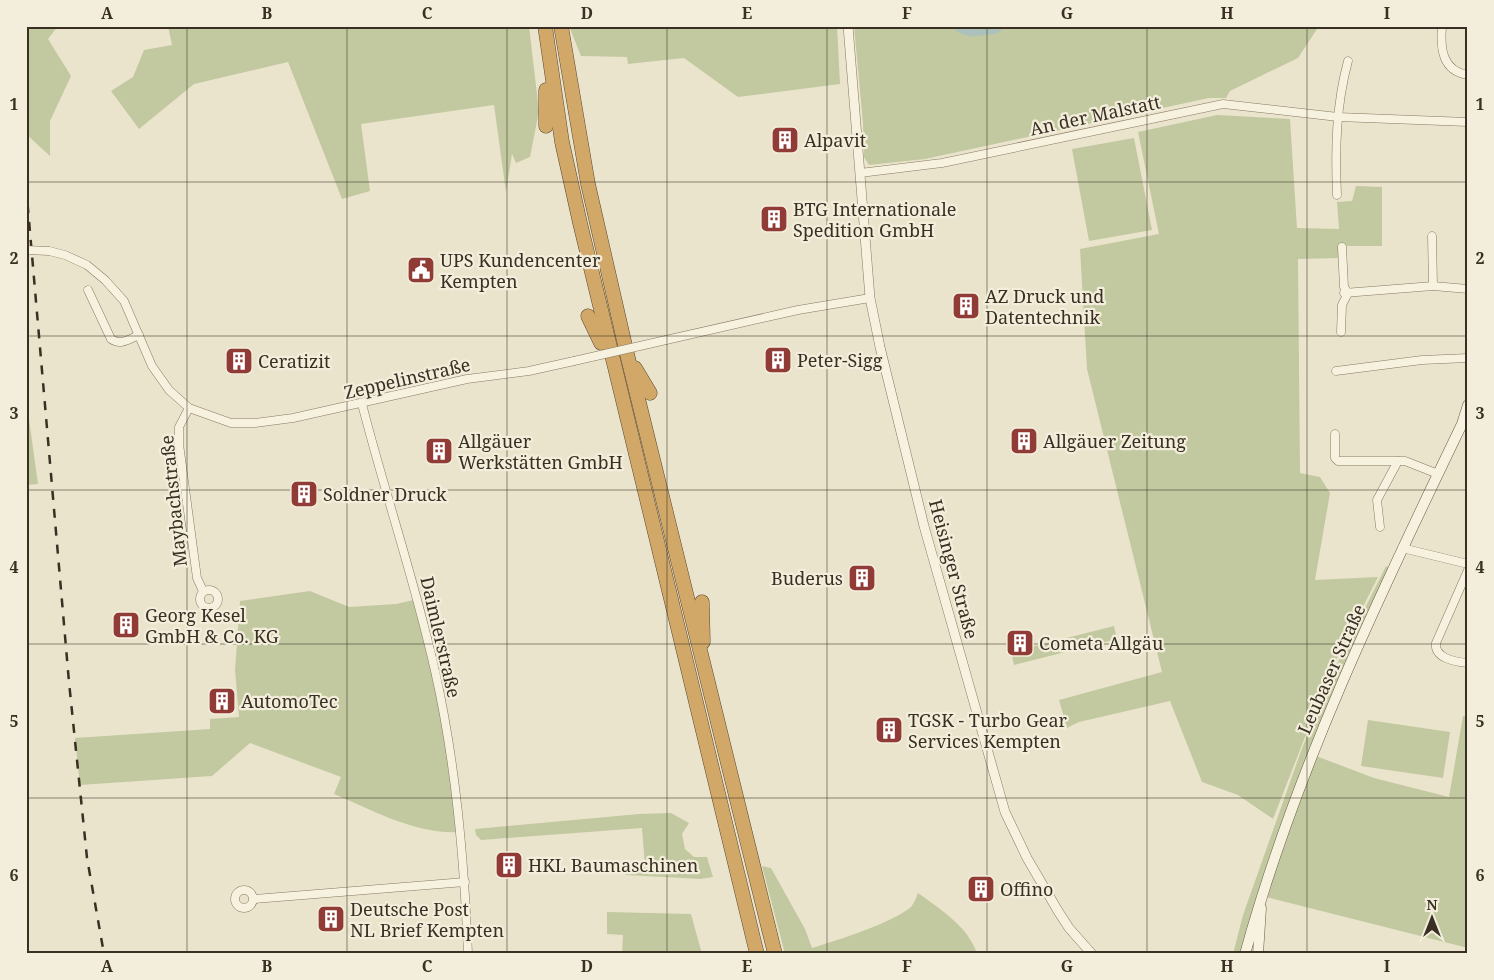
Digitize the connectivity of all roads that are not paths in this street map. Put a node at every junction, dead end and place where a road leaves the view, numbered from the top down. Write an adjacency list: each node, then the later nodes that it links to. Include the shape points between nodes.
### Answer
1 (545, 26): 5 (highway)
2 (561, 26): 24 (highway, via 588,184)
3 (848, 26): 11 (street, Heisinger Straße)
4 (1442, 26): 7 (street, via 1441,52 1446,63 1452,70)
5 (549, 60): 10 (highway, via 545,77); 28 (highway, via 562,142)
6 (1348, 61): 8 (street, via 1340,88)
7 (1468, 75)
8 (1338, 117): 9 (street, An der Malstatt); 11 (street, An der Malstatt, via 1232,104 1208,105 942,163); 12 (street)
9 (1468, 122)
10 (546, 126)
11 (860, 169): 20 (street, Heisinger Straße)
12 (1337, 195)
13 (1432, 236): 16 (street)
14 (1342, 248): 19 (street)
15 (26, 250): 23 (street, Zeppelinstraße, bridge, via 48,251 77,260 105,280 124,301)
16 (1433, 286): 17 (street); 19 (street)
17 (1468, 289)
18 (88, 290): 23 (street, via 111,339 116,343 123,342)
19 (1346, 293): 22 (street)
20 (870, 298): 29 (street, Zeppelinstraße, bridge, via 798,310 529,371 467,379); 49 (street, Heisinger Straße, via 924,526 1005,812 1058,912)
21 (588, 316): 28 (highway, via 598,333)
22 (1341, 332)
23 (139, 335): 31 (street, Zeppelinstraße, via 160,379)
24 (627, 354): 27 (highway); 42 (highway)
25 (1468, 358): 26 (street, via 1422,360)
26 (1336, 371)
27 (650, 393)
28 (621, 401): 47 (highway)
29 (362, 404): 31 (street, Zeppelinstraße, via 255,423 231,423); 43 (street, Daimlerstraße, via 414,583 436,673 455,784)
30 (1468, 405): 34 (main road, Leubaser Straße)
31 (189, 408): 39 (street, Maybachstraße, via 179,427 179,444 197,578)
32 (1335, 434): 33 (street, via 1335,458 1338,461)
33 (1398, 461): 34 (street); 35 (street, via 1377,500)
34 (1438, 474): 36 (main road, Leubaser Straße)
35 (1380, 527)
36 (1402, 548): 37 (street); 44 (main road, Leubaser Straße, via 1324,722)
37 (1468, 564)
38 (1468, 570): 41 (street, via 1435,649 1438,654)
39 (203, 591)
40 (702, 602): 42 (highway)
41 (1467, 664)
42 (704, 670): 48 (highway)
43 (465, 882): 45 (street); 46 (street, Daimlerstraße)
44 (1260, 897): 50 (main road, Leubaser Straße); 51 (main road)
45 (254, 899)
46 (468, 954)
47 (757, 954)
48 (775, 954)
49 (1092, 954)
50 (1245, 954)
51 (1258, 954)

